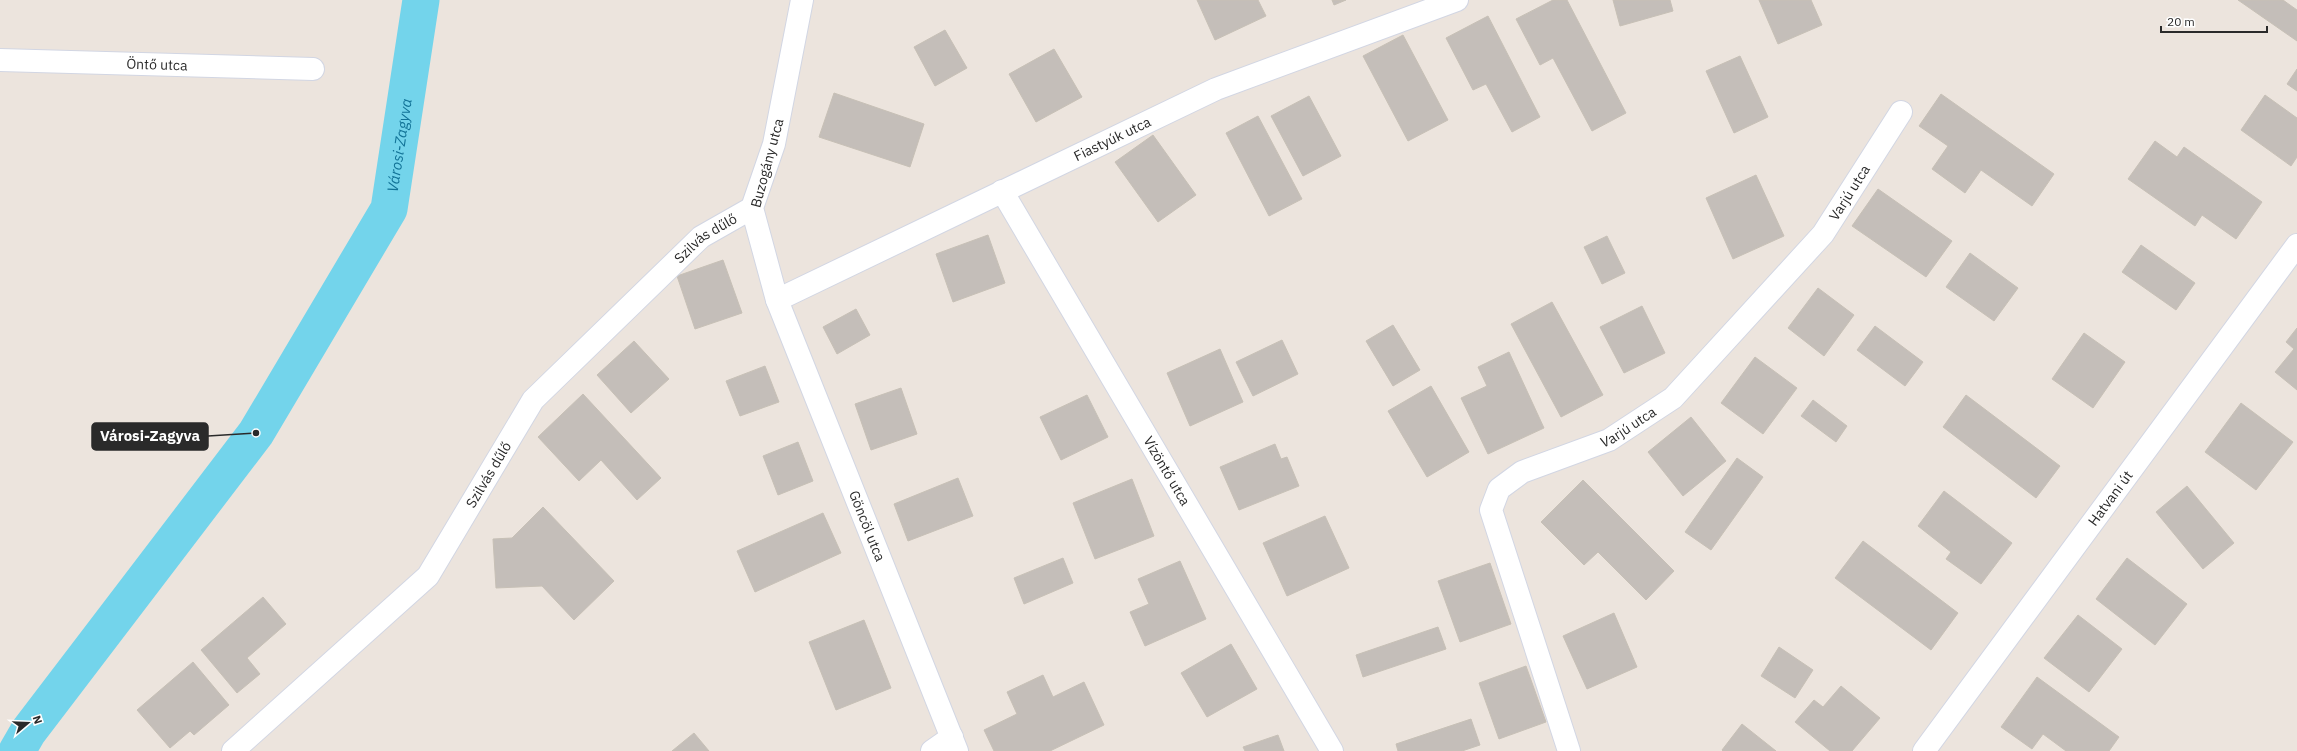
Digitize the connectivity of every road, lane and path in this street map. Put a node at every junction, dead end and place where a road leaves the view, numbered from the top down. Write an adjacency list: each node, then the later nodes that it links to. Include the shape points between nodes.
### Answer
1 (802, 0): 7 (street, Buzogány utca, via 774,144)
2 (1457, 0): 6 (street, Fiastyúk utca, via 1216,89)
3 (0, 60): 4 (street, Öntő utca)
4 (313, 69)
5 (1901, 112): 14 (street, Varjú utca, via 1823,234 1673,398 1609,440 1522,472 1499,489 1491,510)
6 (1002, 190): 9 (street, Fiastyúk utca); 13 (street, Vízöntő utca)
7 (752, 208): 9 (street, Buzogány utca); 11 (street, Szilvás dűlő, via 702,237 533,400 428,576)
8 (2297, 245): 15 (street, Hatvani út)
9 (777, 300): 10 (street, Göncöl utca)
10 (955, 744): 12 (street)
11 (233, 751)
12 (932, 751)
13 (1332, 751)
14 (1569, 751)
15 (1924, 751)

